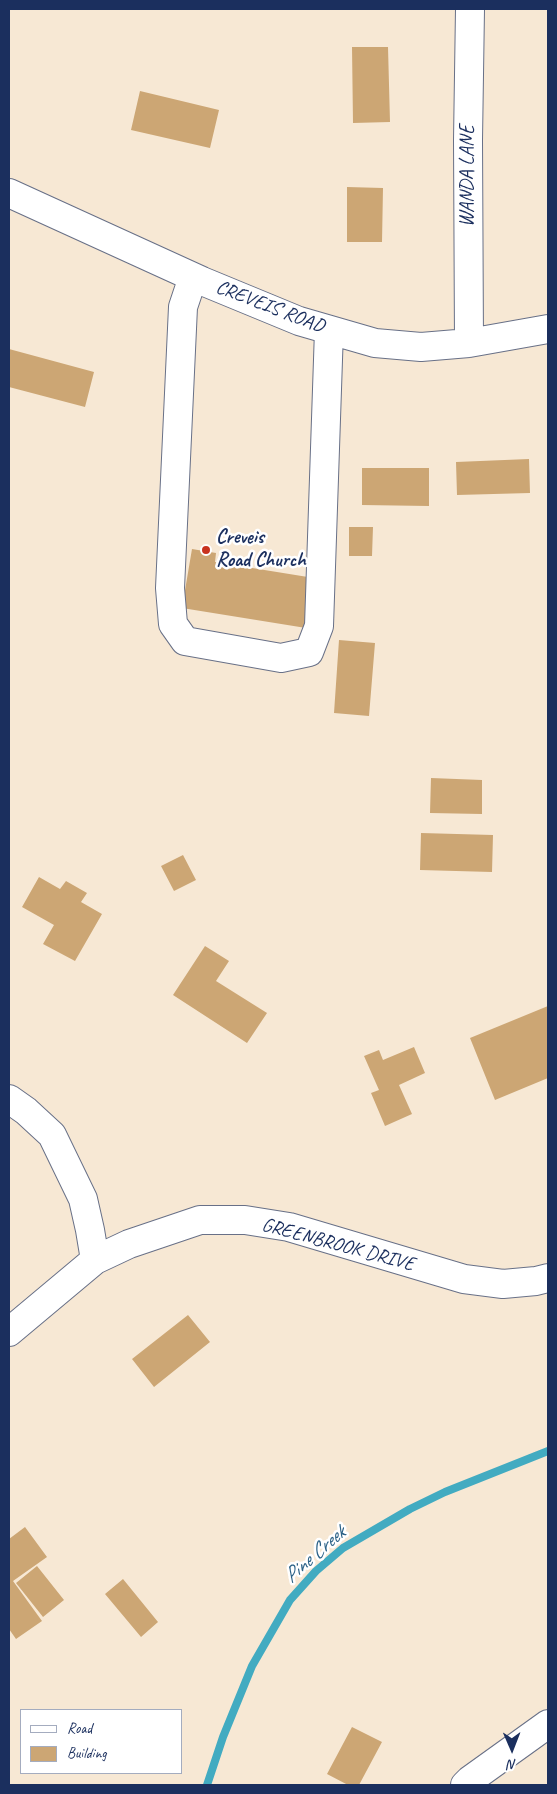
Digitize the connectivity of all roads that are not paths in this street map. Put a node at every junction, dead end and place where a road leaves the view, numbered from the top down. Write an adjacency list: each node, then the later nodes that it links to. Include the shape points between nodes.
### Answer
1 (470, 9): 6 (street, WANDA LANE)
2 (9, 193): 3 (street, CREVEIS ROAD)
3 (193, 277): 5 (street, CREVEIS ROAD, via 299,321); 5 (street, via 183,307 170,588 173,624 185,641 282,658 309,652 319,626)
4 (548, 329): 6 (street, CREVEIS ROAD)
5 (329, 330): 6 (street, CREVEIS ROAD, via 375,343 421,347)
6 (470, 343)
7 (9, 1099): 8 (street, via 52,1135 82,1199)
8 (95, 1260): 9 (street, GREENBROOK DRIVE, via 129,1244 200,1220 246,1220 289,1226 464,1279 503,1284); 10 (street, GREENBROOK DRIVE)
9 (548, 1278)
10 (9, 1332)
11 (548, 1724): 12 (street)
12 (465, 1785)

